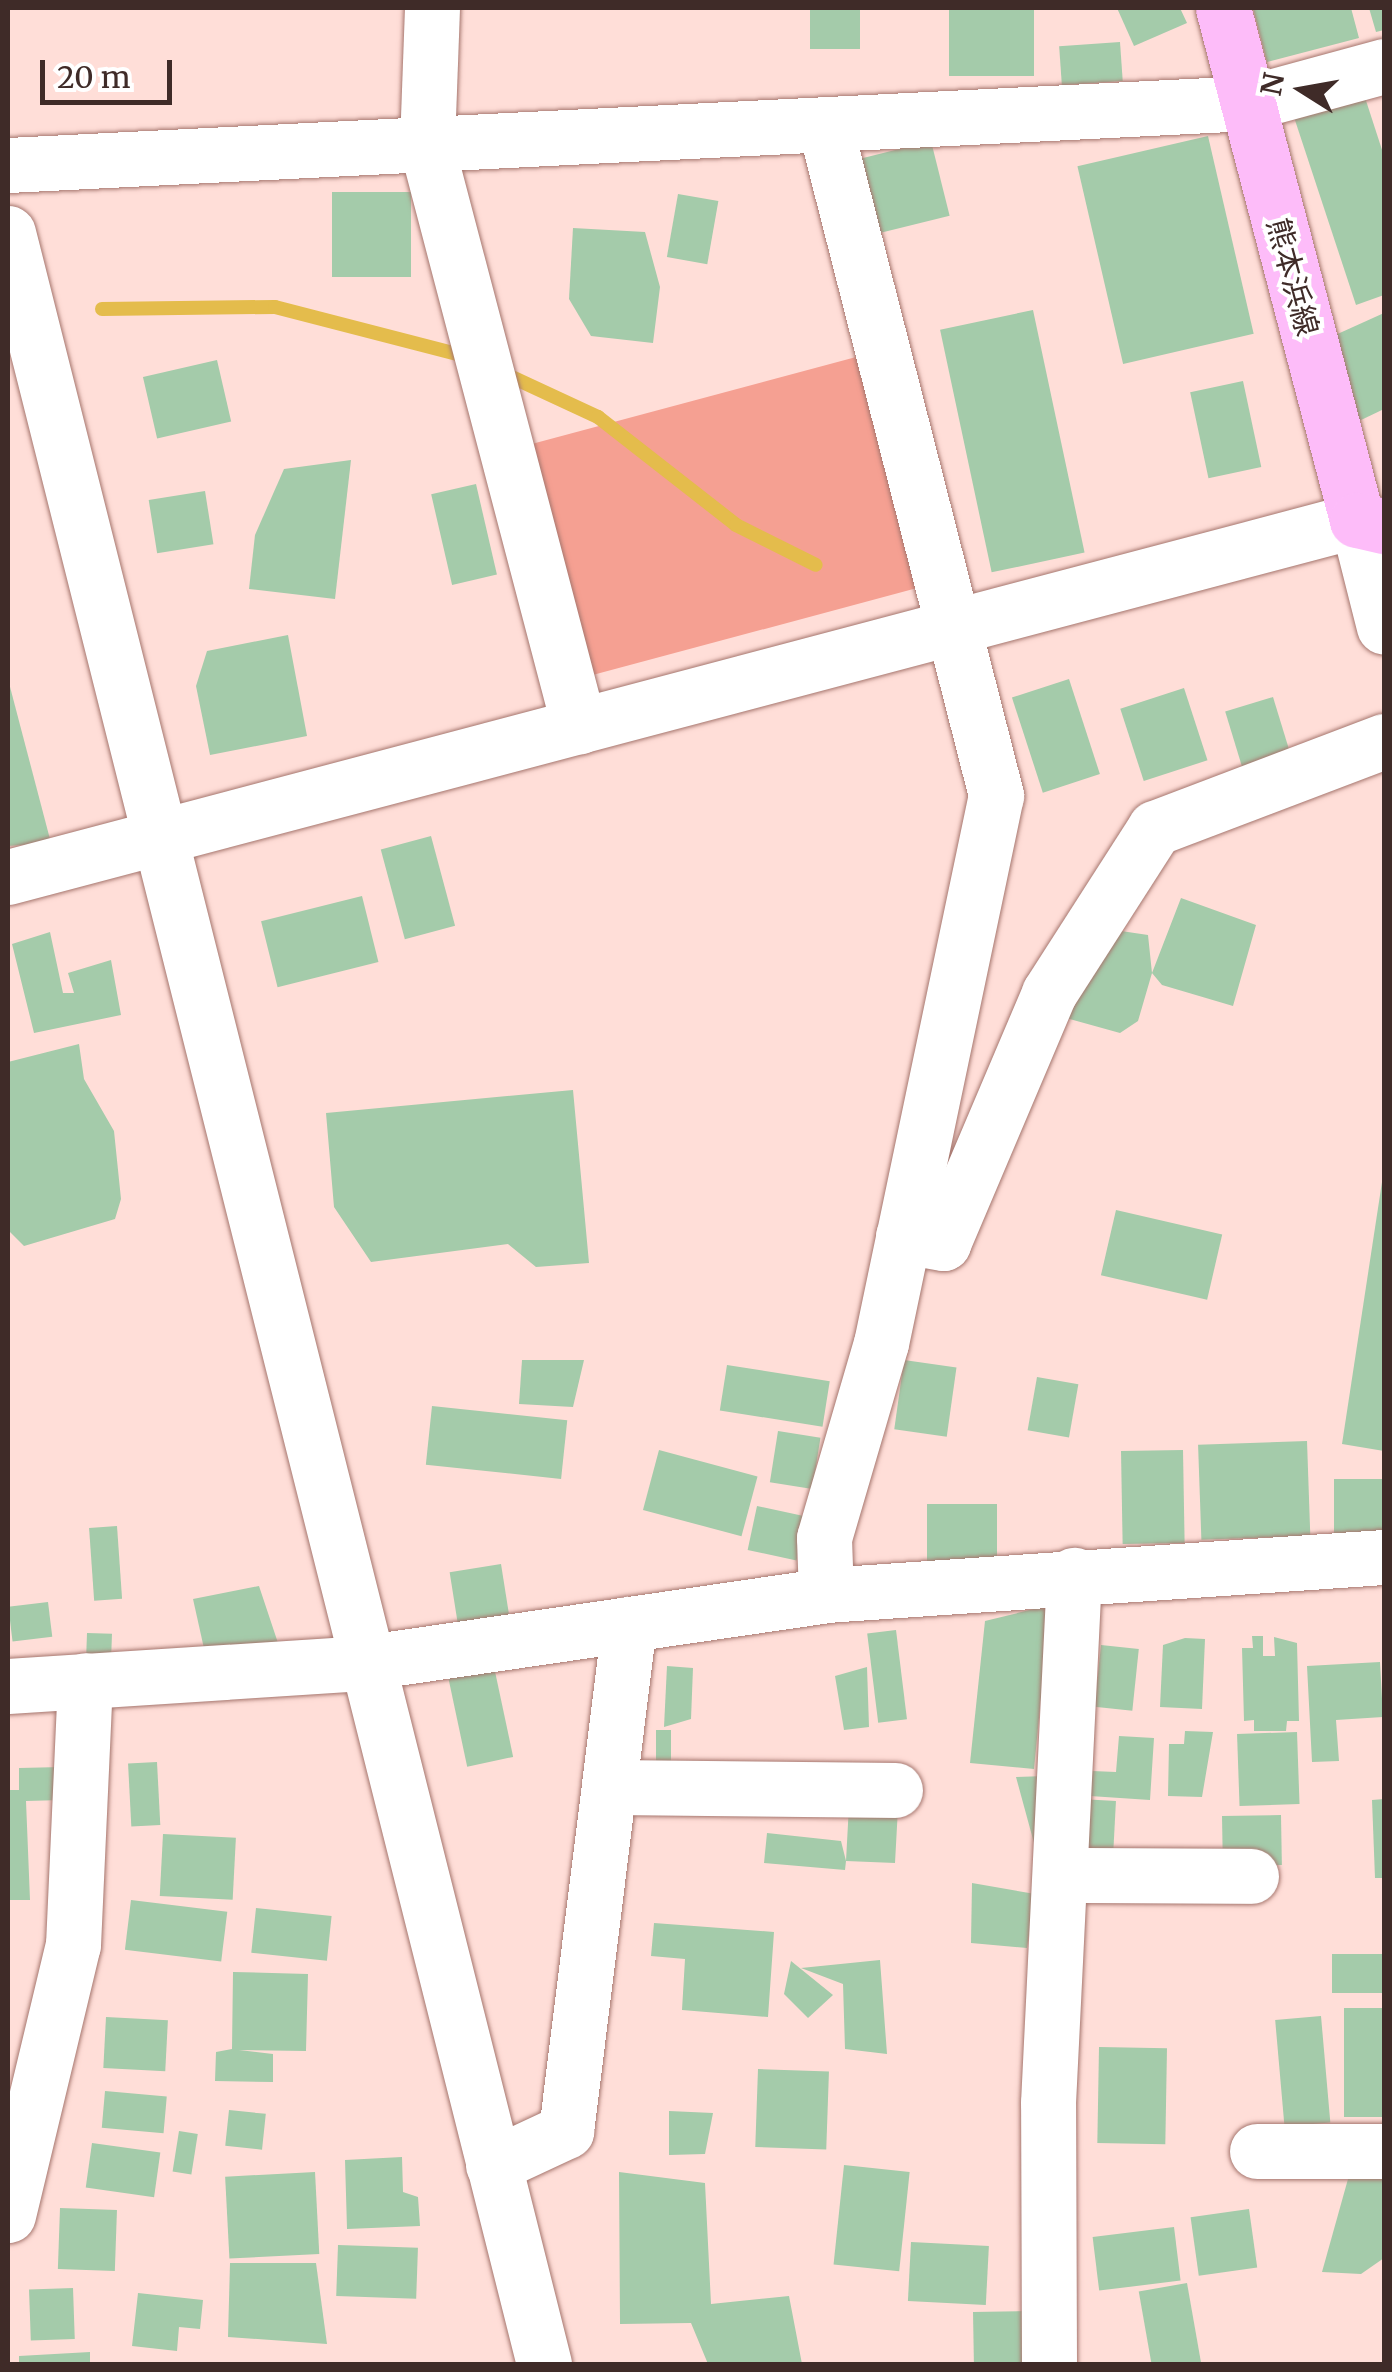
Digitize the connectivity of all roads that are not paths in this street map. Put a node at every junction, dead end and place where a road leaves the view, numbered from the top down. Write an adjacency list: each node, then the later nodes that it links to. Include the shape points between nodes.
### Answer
1 (432, 8): 6 (street)
2 (1223, 8): 4 (main road, 熊本浜線)
3 (1384, 66): 4 (street)
4 (1248, 103): 5 (street); 10 (main road, 熊本浜線)
5 (825, 126): 6 (street); 12 (street)
6 (427, 147): 7 (street); 13 (street, via 486,398)
7 (8, 166)
8 (8, 233): 9 (street)
9 (19, 321): 15 (street)
10 (1371, 523): 11 (street); 12 (street)
11 (1384, 626)
12 (960, 632): 13 (street); 17 (street, via 996,795)
13 (579, 726): 15 (street)
14 (1384, 740): 17 (street, via 1155,828 1049,993 943,1244)
15 (162, 834): 16 (street); 22 (street)
16 (8, 876)
17 (903, 1236): 20 (street, via 824,1538)
18 (1384, 1557): 19 (street)
19 (1074, 1575): 20 (street); 27 (street)
20 (826, 1595): 21 (street)
21 (630, 1624): 22 (street); 25 (street)
22 (362, 1663): 23 (street); 31 (street)
23 (85, 1680): 24 (street); 32 (street, via 73,1945)
24 (8, 1686)
25 (615, 1787): 26 (street); 31 (street, via 566,2131)
26 (895, 1790)
27 (1065, 1875): 28 (street); 34 (street, via 1048,2103)
28 (1251, 1876)
29 (1257, 2151): 30 (street)
30 (1384, 2151)
31 (493, 2166): 33 (street)
32 (8, 2215)
33 (544, 2364)
34 (1049, 2364)

